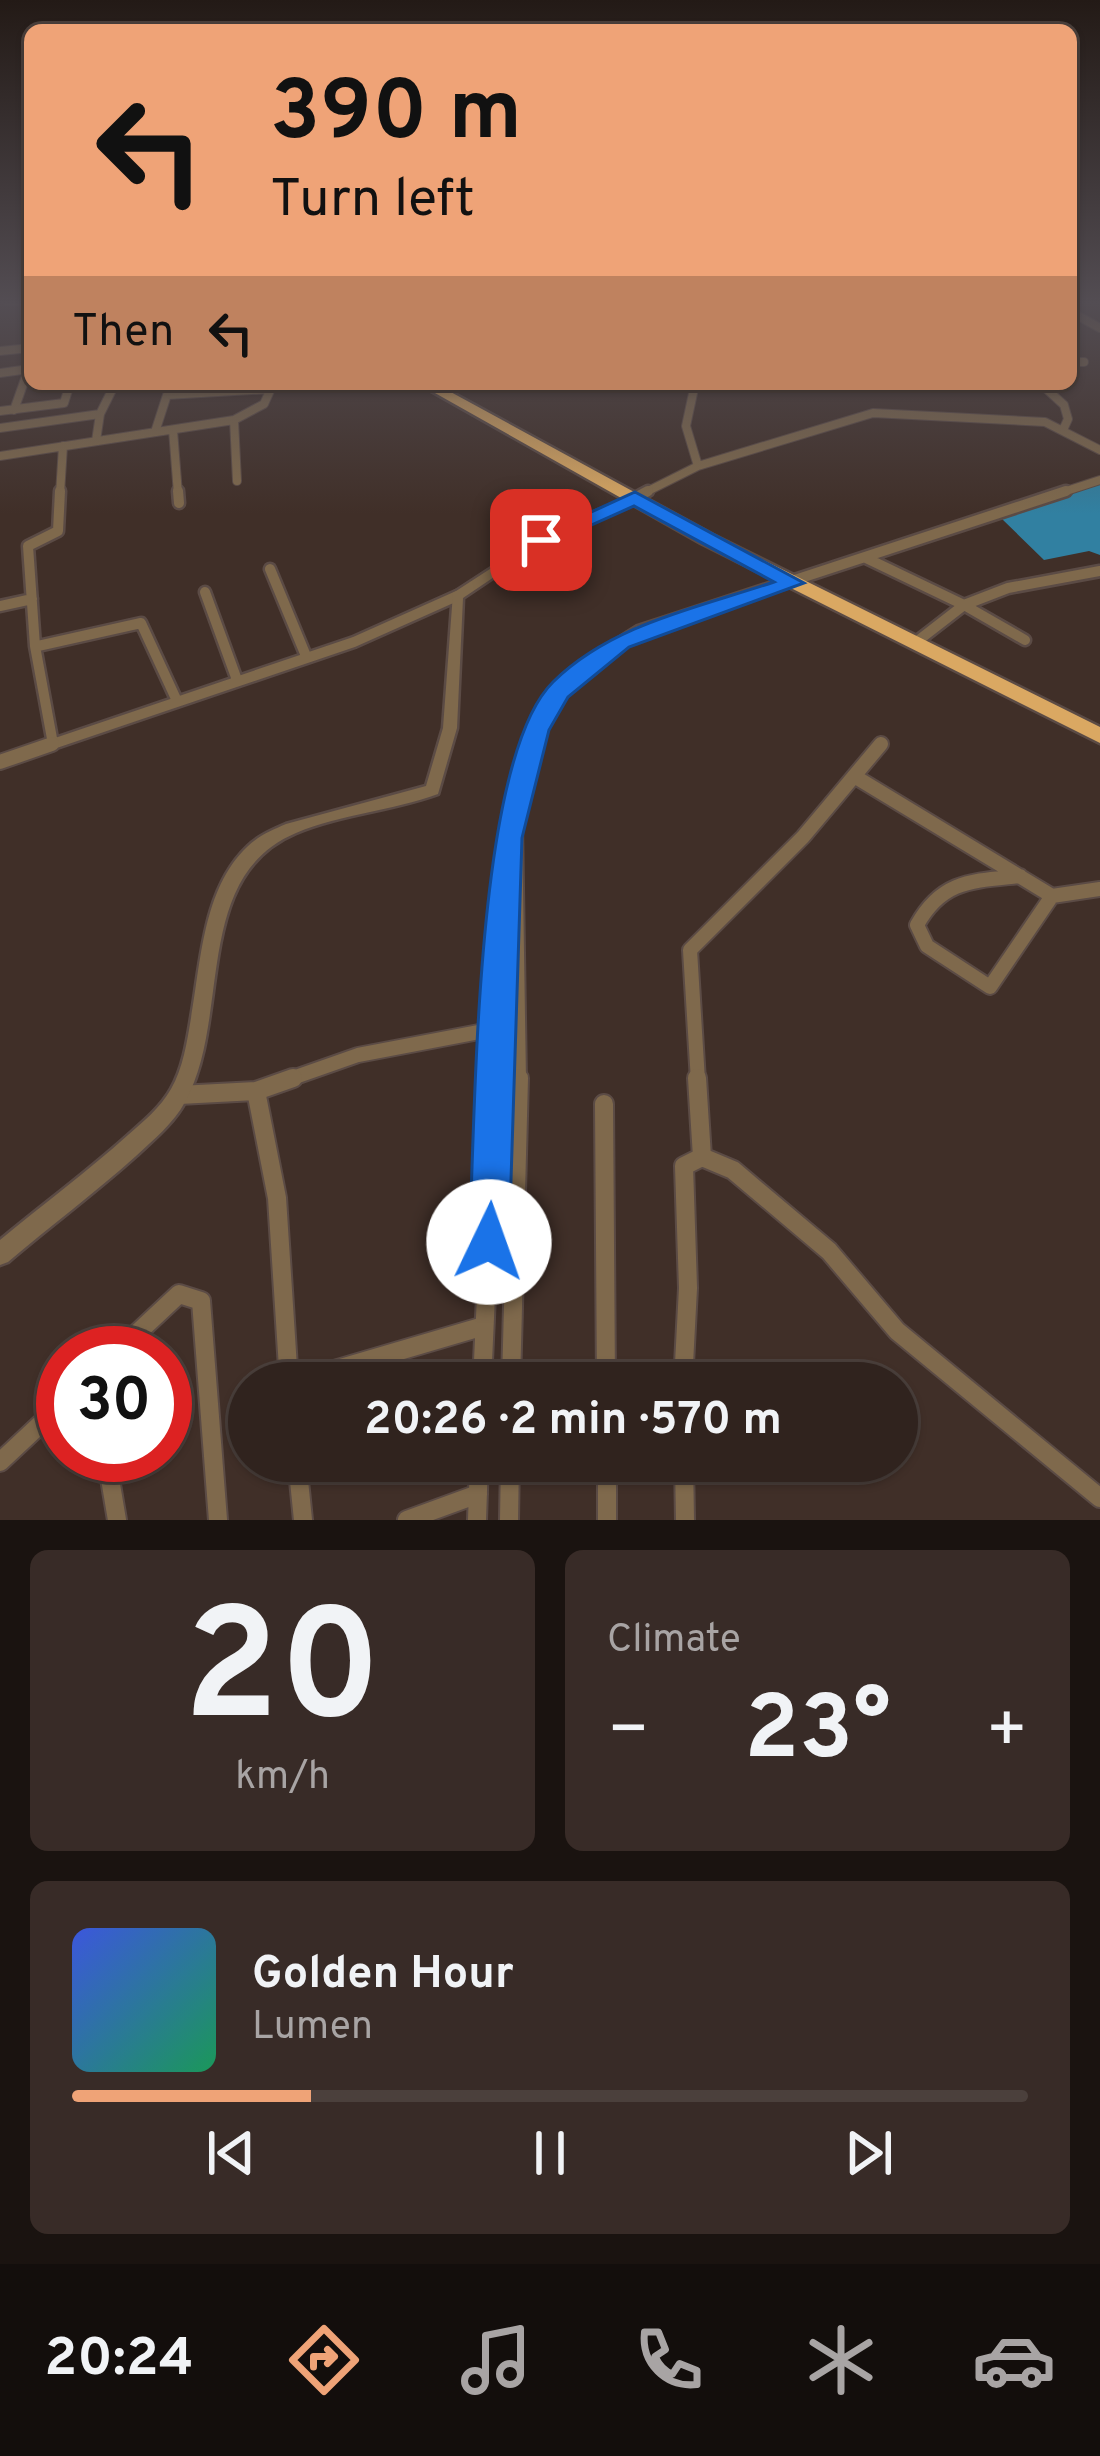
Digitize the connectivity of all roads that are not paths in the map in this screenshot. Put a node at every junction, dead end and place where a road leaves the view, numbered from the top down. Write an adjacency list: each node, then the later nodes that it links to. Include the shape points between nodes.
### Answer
1 (24, 381): 10 (street)
2 (68, 390): 10 (street, via 64,403)
3 (112, 390): 12 (street)
4 (225, 390): 17 (street, via 162,397)
5 (270, 390): 13 (street, via 265,404)
6 (437, 390): 25 (highway)
7 (452, 390): 25 (highway)
8 (694, 390): 22 (street, via 685,424)
9 (1048, 390): 16 (street, via 1064,405)
10 (14, 410): 11 (street)
11 (0, 411)
12 (100, 414): 14 (street); 18 (street)
13 (234, 420): 15 (street); 24 (street)
14 (0, 428)
15 (173, 430): 17 (street); 26 (street)
16 (1063, 430): 20 (street); 22 (street, via 1034,420 873,413)
17 (155, 432): 18 (street)
18 (97, 441): 19 (street)
19 (63, 446): 21 (street); 33 (street, via 58,531 28,546)
20 (1100, 450)
21 (0, 456)
22 (698, 466): 25 (street)
23 (1100, 480): 27 (street)
24 (236, 481)
25 (639, 496): 30 (highway); 32 (street, via 554,532)
26 (179, 503)
27 (866, 558): 30 (street); 34 (street)
28 (270, 569): 39 (street)
29 (1100, 571): 34 (street)
30 (799, 581): 36 (highway); 48 (street, via 639,631 595,658 559,691 536,730)
31 (205, 592): 40 (street)
32 (457, 596): 39 (street); 54 (street, via 450,728 434,790 286,831 253,851 221,913)
33 (32, 599): 35 (street); 38 (street)
34 (964, 605): 36 (street); 37 (street)
35 (0, 606)
36 (919, 640): 42 (highway); 43 (highway)
37 (1025, 640)
38 (38, 646): 41 (street, via 141,623); 44 (street, via 36,674)
39 (306, 656): 40 (street)
40 (237, 680): 41 (street)
41 (177, 701): 44 (street)
42 (1100, 726)
43 (1100, 736)
44 (53, 744): 46 (street)
45 (881, 744): 47 (street)
46 (0, 762)
47 (854, 776): 49 (street); 56 (street, via 690,950)
48 (514, 822): 52 (street); 63 (street, via 520,884)
49 (1020, 876): 51 (street); 51 (street, via 971,881 932,898 916,925 927,946 990,987)
50 (1100, 889): 51 (street)
51 (1052, 896)
52 (500, 1028): 53 (street, via 358,1055); 59 (street)
53 (256, 1091): 54 (street); 60 (street, via 277,1198)
54 (179, 1095): 57 (street)
55 (604, 1104): 64 (street)
56 (702, 1157): 65 (street, via 684,1166 681,1194); 75 (street, via 733,1170 829,1251 897,1331)
57 (0, 1254)
58 (145, 1326): 77 (street, via 179,1294 201,1301)
59 (484, 1326): 61 (street); 62 (street)
60 (289, 1362)
61 (361, 1362)
62 (483, 1362)
63 (512, 1362)
64 (606, 1362)
65 (684, 1362)
66 (36, 1428): 67 (street)
67 (0, 1462)
68 (111, 1482): 76 (street)
69 (299, 1482): 78 (street)
70 (478, 1482): 74 (street)
71 (510, 1482): 81 (street)
72 (607, 1482): 82 (street)
73 (684, 1482): 83 (street)
74 (478, 1494): 79 (street); 80 (street)
75 (1100, 1498)
76 (117, 1520)
77 (218, 1520)
78 (302, 1520)
79 (407, 1520)
80 (477, 1520)
81 (509, 1520)
82 (607, 1520)
83 (685, 1520)

